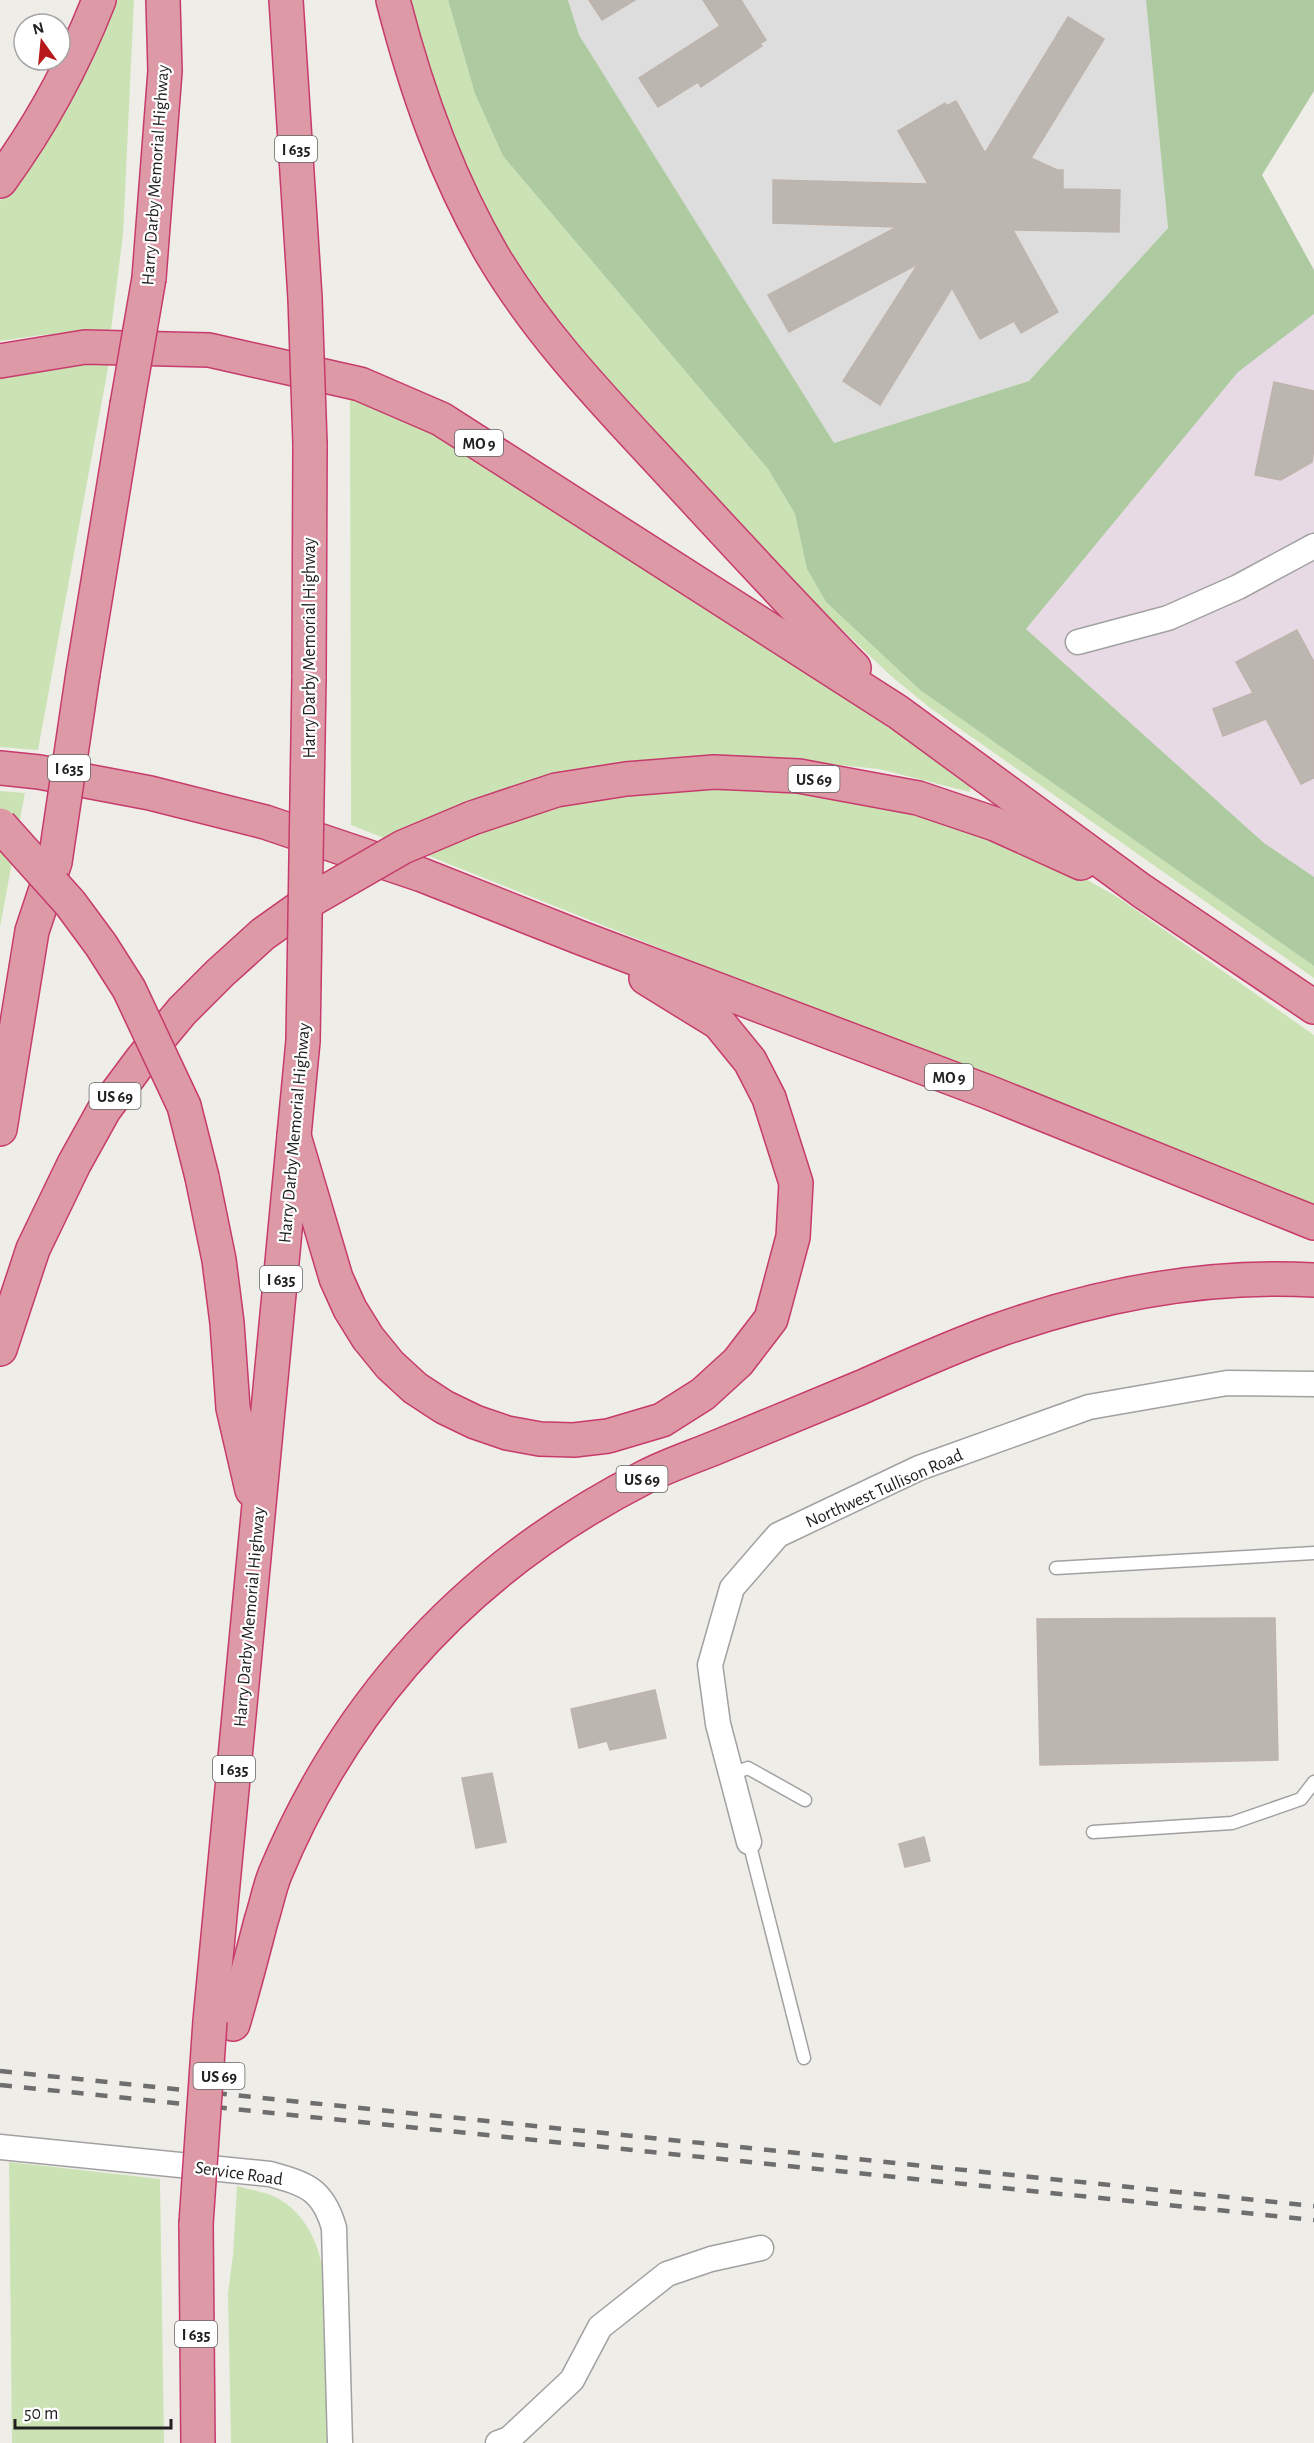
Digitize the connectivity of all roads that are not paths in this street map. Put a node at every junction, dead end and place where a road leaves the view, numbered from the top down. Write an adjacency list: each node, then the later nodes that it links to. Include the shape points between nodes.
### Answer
1 (99, 0): 5 (highway, via 56,94)
2 (163, 0): 13 (highway, Harry Darby Memorial Highway / I 635, bridge, via 165,71 149,278 55,862)
3 (286, 0): 18 (highway, Harry Darby Memorial Highway / I 635, bridge, via 310,444 303,1041)
4 (393, 0): 9 (highway, via 442,154 477,227 525,306 570,365 801,614)
5 (0, 181)
6 (0, 361): 9 (highway, MO 9, via 85,347 210,350 360,384 441,419)
7 (1314, 546): 8 (street, via 1238,587 1168,618)
8 (1078, 642)
9 (898, 712): 12 (highway, MO 9)
10 (0, 768): 14 (highway, MO 9, via 150,793 266,822 422,874)
11 (0, 825): 23 (highway, bridge, via 70,903 101,945 129,989 184,1106 219,1260 233,1408)
12 (1142, 891): 15 (highway, MO 9); 21 (highway, US 69, bridge, via 984,820 918,798 799,776 714,772 626,779 556,790 472,818 403,847 311,900 263,934 182,1011 104,1110 74,1164 33,1249)
13 (32, 931): 16 (highway); 17 (highway, Harry Darby Memorial Highway / I 635)
14 (580, 938): 18 (highway, via 719,1023 750,1061 769,1098 796,1183 793,1237 771,1319 738,1362 703,1394 662,1420 608,1436 574,1440 507,1433 444,1407 390,1365 350,1309 336,1278); 19 (highway, MO 9, via 988,1092)
15 (1314, 1007)
16 (0, 1021)
17 (0, 1129)
18 (294, 1136): 23 (highway, Harry Darby Memorial Highway / I 635)
19 (1314, 1223)
20 (1314, 1280): 31 (highway, US 69, via 1260,1279 1180,1285 1051,1313 991,1333 649,1475 571,1519 517,1556 463,1601 404,1661 362,1713 326,1772 274,1876)
21 (0, 1349)
22 (1314, 1384): 26 (street, Northwest Tullison Road, via 1227,1383 1089,1407 919,1468 778,1535 732,1588 710,1665 718,1724)
23 (258, 1518): 31 (highway, Harry Darby Memorial Highway / I 635)
24 (1314, 1553): 25 (lane)
25 (1056, 1568)
26 (732, 1774): 28 (lane, via 748,1768); 30 (street, Northwest Tullison Road)
27 (1314, 1782): 29 (lane, via 1301,1798 1232,1823)
28 (805, 1800)
29 (1093, 1832)
30 (749, 1842): 32 (lane)
31 (222, 2023): 35 (highway, Harry Darby Memorial Highway / I 635, bridge, via 204,2128 196,2224)
32 (804, 2058)
33 (0, 2147): 36 (street, Service Road, via 270,2174 304,2183 324,2202 334,2228)
34 (761, 2248): 37 (street, via 667,2274 600,2327 572,2380 509,2439)
35 (198, 2443)
36 (340, 2443)
37 (498, 2443)

